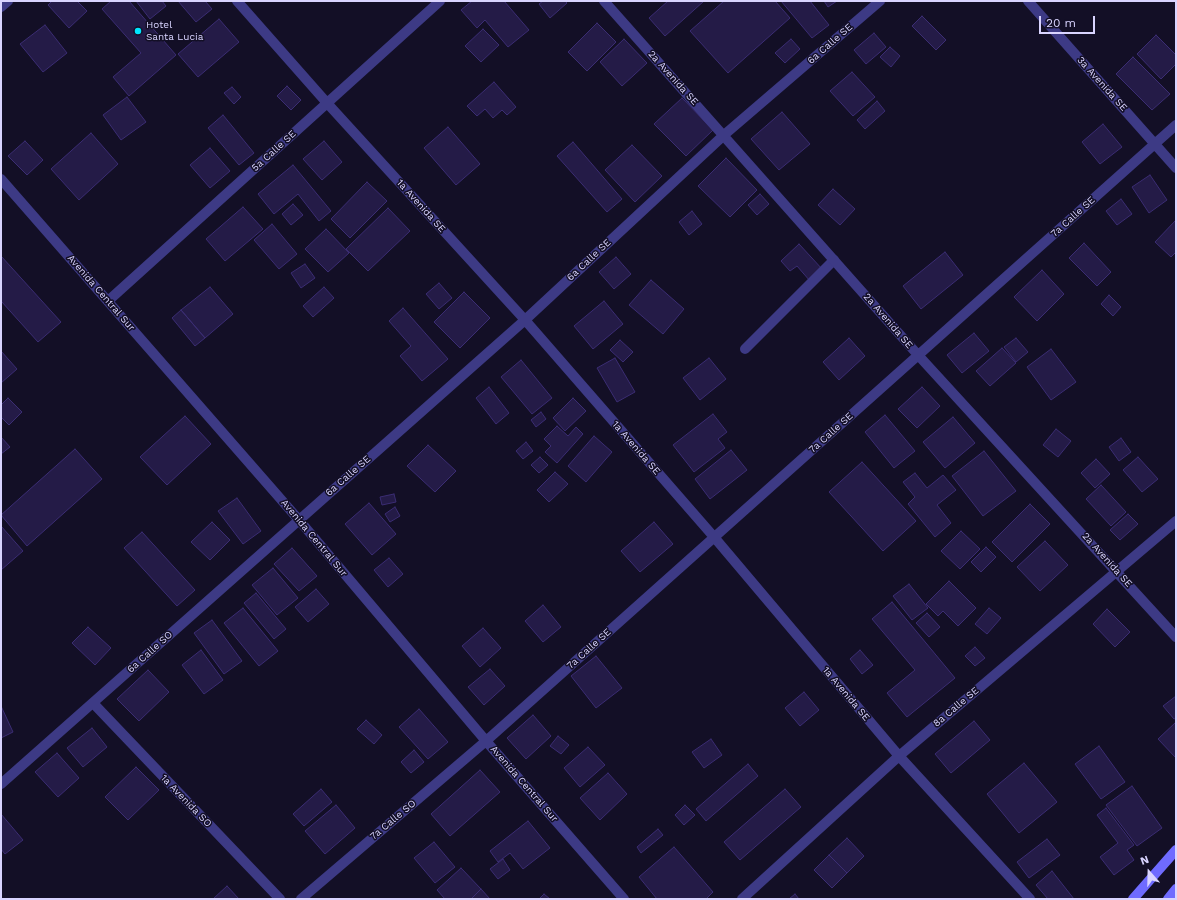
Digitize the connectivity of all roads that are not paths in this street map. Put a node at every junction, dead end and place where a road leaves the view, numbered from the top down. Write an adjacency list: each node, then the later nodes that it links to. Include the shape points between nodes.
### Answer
1 (8, 1): 7 (street)
2 (237, 1): 8 (street, 1a Avenida SE)
3 (440, 1): 8 (street, 5a Calle SE)
4 (604, 1): 10 (street, 2a Avenida SE)
5 (880, 1): 10 (street, 6a Calle SE)
6 (1028, 1): 11 (street, 3a Avenida SE)
7 (1, 7)
8 (327, 103): 15 (street, 5a Calle SE); 16 (street, 1a Avenida SE)
9 (1176, 125): 11 (street, 7a Calle SE)
10 (724, 135): 14 (street, 2a Avenida SE); 16 (street, 6a Calle SE)
11 (1155, 144): 12 (street, 3a Avenida SE); 18 (street, 7a Calle SE)
12 (1176, 168)
13 (1, 179): 15 (street, Avenida Central Sur)
14 (834, 260): 17 (street); 18 (street, 2a Avenida SE)
15 (108, 301): 19 (street, Avenida Central Sur)
16 (525, 320): 19 (street, 6a Calle SE); 21 (street, 1a Avenida SE)
17 (745, 349)
18 (918, 355): 21 (street, 7a Calle SE); 22 (street, 2a Avenida SE)
19 (299, 520): 24 (street, 6a Calle SO); 25 (street, Avenida Central Sur)
20 (1176, 521): 22 (street, 8a Calle SE)
21 (714, 537): 25 (street, 7a Calle SE); 26 (street, 1a Avenida SE)
22 (1117, 571): 23 (street, 2a Avenida SE); 26 (street, 8a Calle SE)
23 (1176, 637)
24 (93, 703): 27 (street, 6a Calle SO); 30 (street, 1a Avenida SO)
25 (486, 741): 31 (street, 7a Calle SO); 32 (street, Avenida Central Sur)
26 (899, 756): 33 (street, 8a Calle SE); 34 (street, 1a Avenida SE)
27 (1, 784)
28 (1176, 850): 35 (main road)
29 (1176, 889): 36 (main road)
30 (280, 899)
31 (300, 899)
32 (624, 899)
33 (742, 899)
34 (1030, 899)
35 (1133, 899)
36 (1168, 899)

